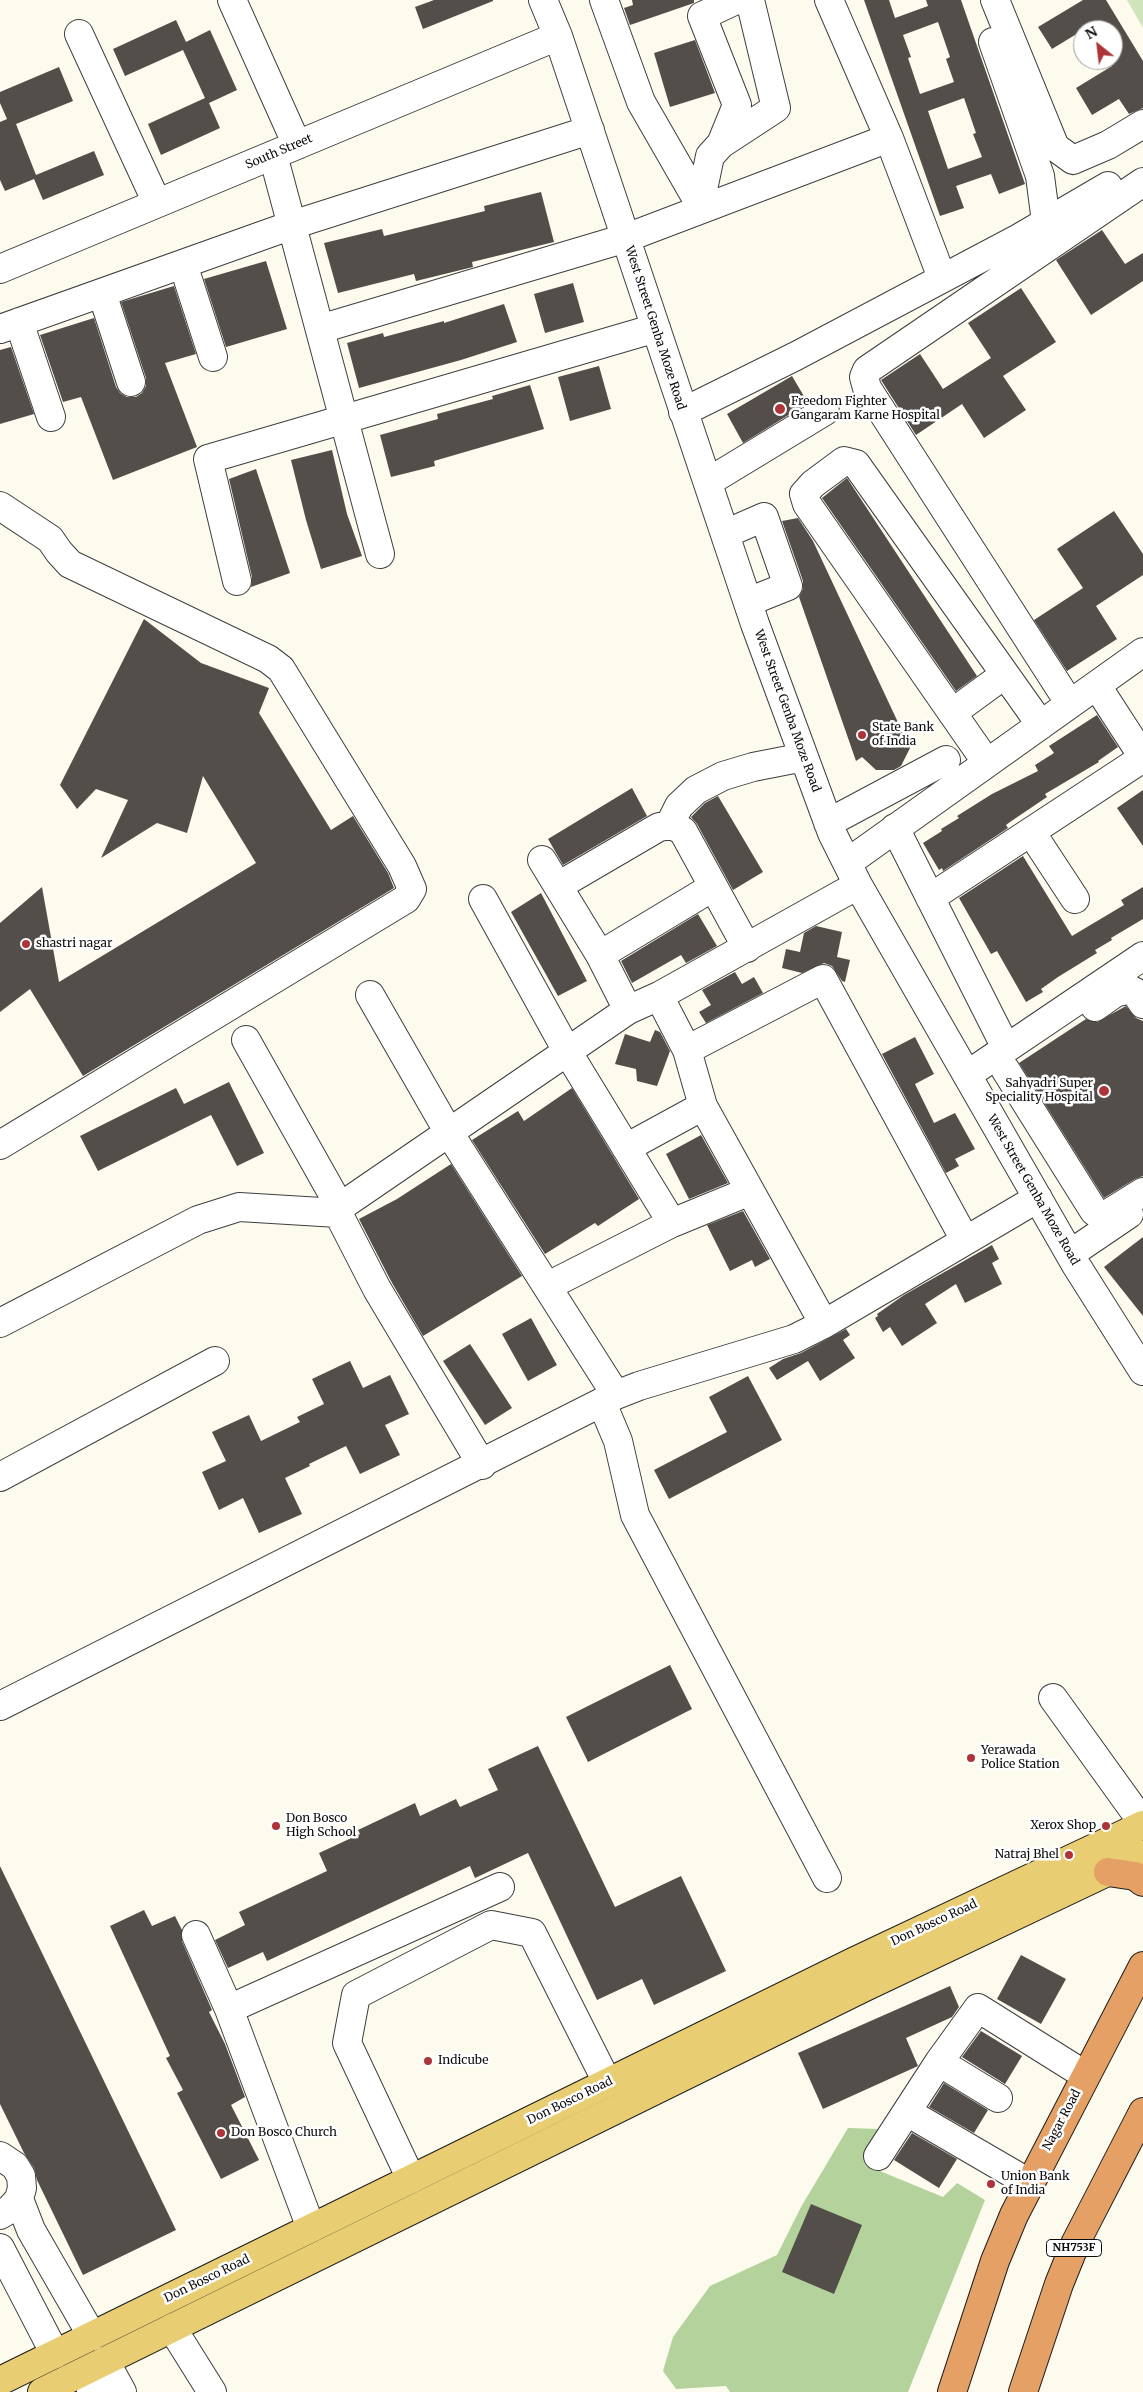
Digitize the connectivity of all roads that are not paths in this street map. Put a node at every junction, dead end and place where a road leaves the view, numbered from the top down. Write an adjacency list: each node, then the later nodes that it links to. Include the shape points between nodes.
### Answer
1 (232, 0): 15 (street)
2 (543, 0): 10 (street, West Street Genba Moze Road)
3 (604, 0): 18 (street, via 640,102)
4 (736, 0): 14 (street, via 702,16 737,105)
5 (750, 0): 14 (street, via 776,108)
6 (828, 0): 13 (street)
7 (979, 0): 19 (street, via 1040,176)
8 (995, 0): 11 (street, via 1055,147 1073,160 1108,145)
9 (79, 34): 17 (street)
10 (558, 36): 12 (street, West Street Genba Moze Road); 15 (street, South Street)
11 (1143, 124)
12 (590, 130): 20 (street); 21 (street, West Street Genba Moze Road)
13 (889, 138): 18 (street); 24 (street)
14 (721, 144): 18 (street, via 710,156)
15 (285, 150): 17 (street, South Street); 20 (street)
16 (1134, 179): 19 (street); 44 (street, via 867,370 864,377 867,388)
17 (157, 203): 23 (street, South Street)
18 (701, 206): 21 (street)
19 (1046, 222): 24 (street)
20 (292, 225): 22 (street); 28 (street)
21 (626, 238): 27 (street, West Street Genba Moze Road); 28 (street)
22 (183, 264): 25 (street); 29 (street)
23 (0, 269)
24 (942, 278): 32 (street)
25 (102, 292): 26 (street); 30 (street)
26 (10, 326): 33 (street)
27 (656, 328): 32 (street, West Street Genba Moze Road); 34 (street)
28 (320, 329): 34 (street)
29 (213, 357)
30 (132, 382)
31 (824, 411): 35 (street)
32 (683, 412): 35 (street, West Street Genba Moze Road)
33 (51, 416)
34 (344, 420): 38 (street); 39 (street, via 208,459)
35 (708, 482): 37 (street, West Street Genba Moze Road)
36 (0, 506): 75 (street, via 50,539 70,564 268,659 281,669 402,866 412,889 406,899)
37 (725, 534): 40 (street, West Street Genba Moze Road); 40 (street, via 764,516 788,586)
38 (380, 554)
39 (237, 582)
40 (748, 602): 47 (street, West Street Genba Moze Road)
41 (1143, 652): 43 (street)
42 (1004, 675): 45 (street); 45 (street, via 856,464 844,461 804,494 806,504); 46 (street)
43 (1097, 686): 44 (street); 48 (street)
44 (1070, 704): 46 (street)
45 (952, 713): 50 (street)
46 (1041, 725): 50 (street)
47 (804, 757): 51 (street, West Street Genba Moze Road); 52 (street, via 723,776 696,790 679,806)
48 (1143, 758): 54 (street)
49 (946, 760): 51 (street)
50 (987, 763): 53 (street)
51 (828, 823): 56 (street, West Street Genba Moze Road)
52 (668, 826): 57 (street, via 659,827); 58 (street, via 683,831)
53 (895, 828): 56 (street); 59 (street)
54 (1031, 832): 59 (street); 61 (street)
55 (542, 860): 57 (street)
56 (852, 874): 62 (street); 72 (street, West Street Genba Moze Road)
57 (558, 886): 63 (street)
58 (714, 886): 62 (street); 63 (street)
59 (930, 898): 72 (street)
60 (483, 899): 71 (street)
61 (1075, 899)
62 (747, 948): 66 (street)
63 (600, 955): 68 (street)
64 (1140, 963): 72 (street)
65 (370, 995): 74 (street)
66 (659, 996): 68 (street); 70 (street)
67 (1143, 1004): 72 (street, via 1135,992 1122,990)
68 (628, 1010): 71 (street)
69 (246, 1040): 82 (street)
70 (687, 1050): 73 (street); 84 (street, via 823,979)
71 (567, 1051): 74 (street); 76 (street)
72 (990, 1072): 77 (street); 80 (street, West Street Genba Moze Road)
73 (703, 1106): 76 (street); 78 (street)
74 (448, 1131): 82 (street); 86 (street)
75 (0, 1145)
76 (626, 1148): 83 (street)
77 (1072, 1189): 79 (street, via 1099,1215 1113,1212); 80 (street)
78 (750, 1190): 83 (street); 88 (street)
79 (1143, 1192)
80 (1040, 1202): 84 (street); 85 (street, West Street Genba Moze Road)
81 (1143, 1204): 85 (street)
82 (339, 1210): 87 (street, via 239,1208 198,1220); 92 (street, via 377,1289)
83 (672, 1223): 86 (street)
84 (965, 1240): 88 (street)
85 (1070, 1254): 90 (street, West Street Genba Moze Road)
86 (548, 1286): 91 (street)
87 (0, 1324)
88 (824, 1324): 91 (street, via 794,1339 639,1386)
89 (215, 1361): 93 (street)
90 (1143, 1371)
91 (609, 1399): 92 (street); 99 (street, via 635,1515)
92 (482, 1464): 95 (street)
93 (0, 1476)
94 (1053, 1698): 96 (street)
95 (0, 1706)
96 (1143, 1824): 107 (main road, Don Bosco Road)
97 (1143, 1855): 98 (main road)
98 (1108, 1872): 100 (highway, via 1135,1876); 118 (main road, via 865,1986)
99 (827, 1878)
100 (1143, 1882)
101 (500, 1887): 104 (street)
102 (196, 1935): 104 (street)
103 (1143, 1966): 106 (highway, Nagar Road)
104 (229, 2009): 116 (street)
105 (939, 2062): 106 (street, via 978,2008); 108 (street); 109 (street)
106 (1086, 2076): 114 (highway, Nagar Road)
107 (607, 2082): 113 (main road, Don Bosco Road); 113 (street, via 532,1933 491,1925 356,1995 347,2043)
108 (998, 2098)
109 (907, 2112): 112 (street); 114 (street)
110 (1143, 2112): 127 (highway, NH753F, via 1076,2242)
111 (1, 2155): 115 (street, via 12,2162 21,2176 22,2188)
112 (878, 2156)
113 (411, 2178): 116 (main road, Don Bosco Road)
114 (1029, 2183): 126 (highway, Nagar Road, via 995,2262)
115 (10, 2207): 119 (street, via 31,2230)
116 (311, 2228): 119 (main road, Don Bosco Road)
117 (0, 2248): 120 (street)
118 (172, 2328): 121 (main road); 125 (street)
119 (92, 2336): 120 (main road, Don Bosco Road)
120 (55, 2354): 122 (main road, Don Bosco Road)
121 (114, 2377): 123 (main road); 124 (street)
122 (0, 2381)
123 (42, 2392)
124 (91, 2392)
125 (212, 2392)
126 (952, 2392)
127 (1023, 2392)

